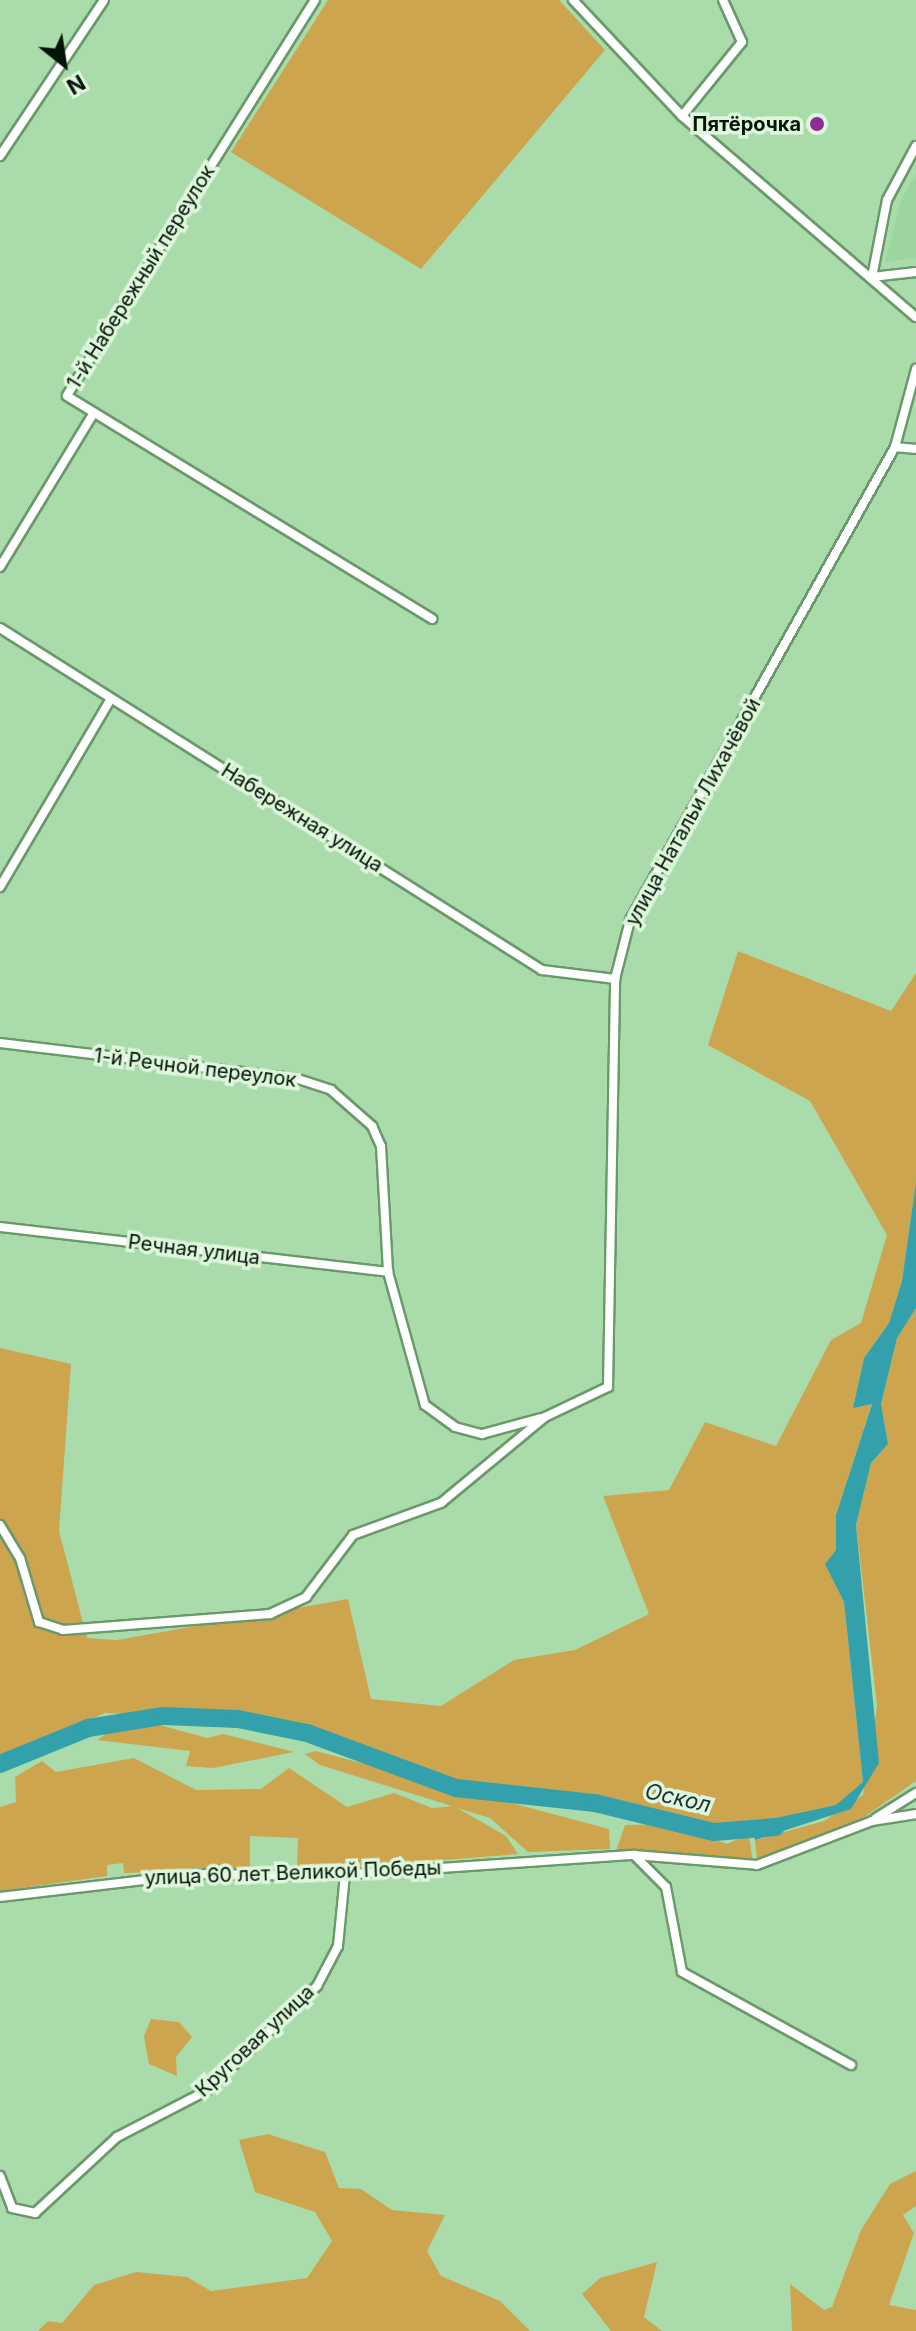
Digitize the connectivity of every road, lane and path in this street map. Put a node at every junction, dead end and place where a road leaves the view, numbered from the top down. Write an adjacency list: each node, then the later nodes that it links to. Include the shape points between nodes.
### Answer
1 (104, 0): 7 (street)
2 (315, 0): 12 (street, 1-й Набережный переулок, via 67,396)
3 (573, 0): 5 (street)
4 (723, 0): 5 (street, via 742,42)
5 (682, 116): 9 (street)
6 (916, 146): 9 (street, via 887,200)
7 (0, 156)
8 (916, 272): 9 (street)
9 (872, 277): 10 (street)
10 (916, 317)
11 (916, 369): 13 (street, улица Натальи Лихачёвой)
12 (93, 414): 15 (street); 16 (street, 1-й Набережный переулок)
13 (895, 447): 14 (street); 20 (street, улица Натальи Лихачёвой, via 630,920)
14 (916, 449)
15 (0, 567)
16 (432, 619)
17 (0, 628): 18 (street, Набережная улица)
18 (110, 700): 19 (street); 20 (street, Набережная улица, via 542,970)
19 (0, 887)
20 (615, 979): 24 (street, улица Натальи Лихачёвой, via 608,1387)
21 (0, 1043): 23 (street, 1-й Речной переулок, via 295,1078 331,1090 372,1126 381,1146)
22 (0, 1227): 23 (street, Речная улица)
23 (388, 1272): 24 (street, 1-й Речной переулок, via 425,1405 455,1427 482,1434)
24 (545, 1417): 25 (street, via 441,1503 353,1535 306,1597 270,1614 107,1630 39,1622 20,1558)
25 (0, 1525)
26 (916, 1793): 28 (street)
27 (916, 1814): 28 (street, улица 60 лет Великой Победы)
28 (872, 1821): 29 (street, улица 60 лет Великой Победы, via 757,1865)
29 (634, 1855): 30 (street, улица 60 лет Великой Победы); 32 (street, via 666,1887 682,1972)
30 (345, 1875): 31 (street, улица 60 лет Великой Победы, via 195,1874); 33 (street, Круговая улица, via 338,1946 317,1986 206,2091 117,2137 35,2213 12,2208)
31 (0, 1897)
32 (851, 2065)
33 (0, 2176)

